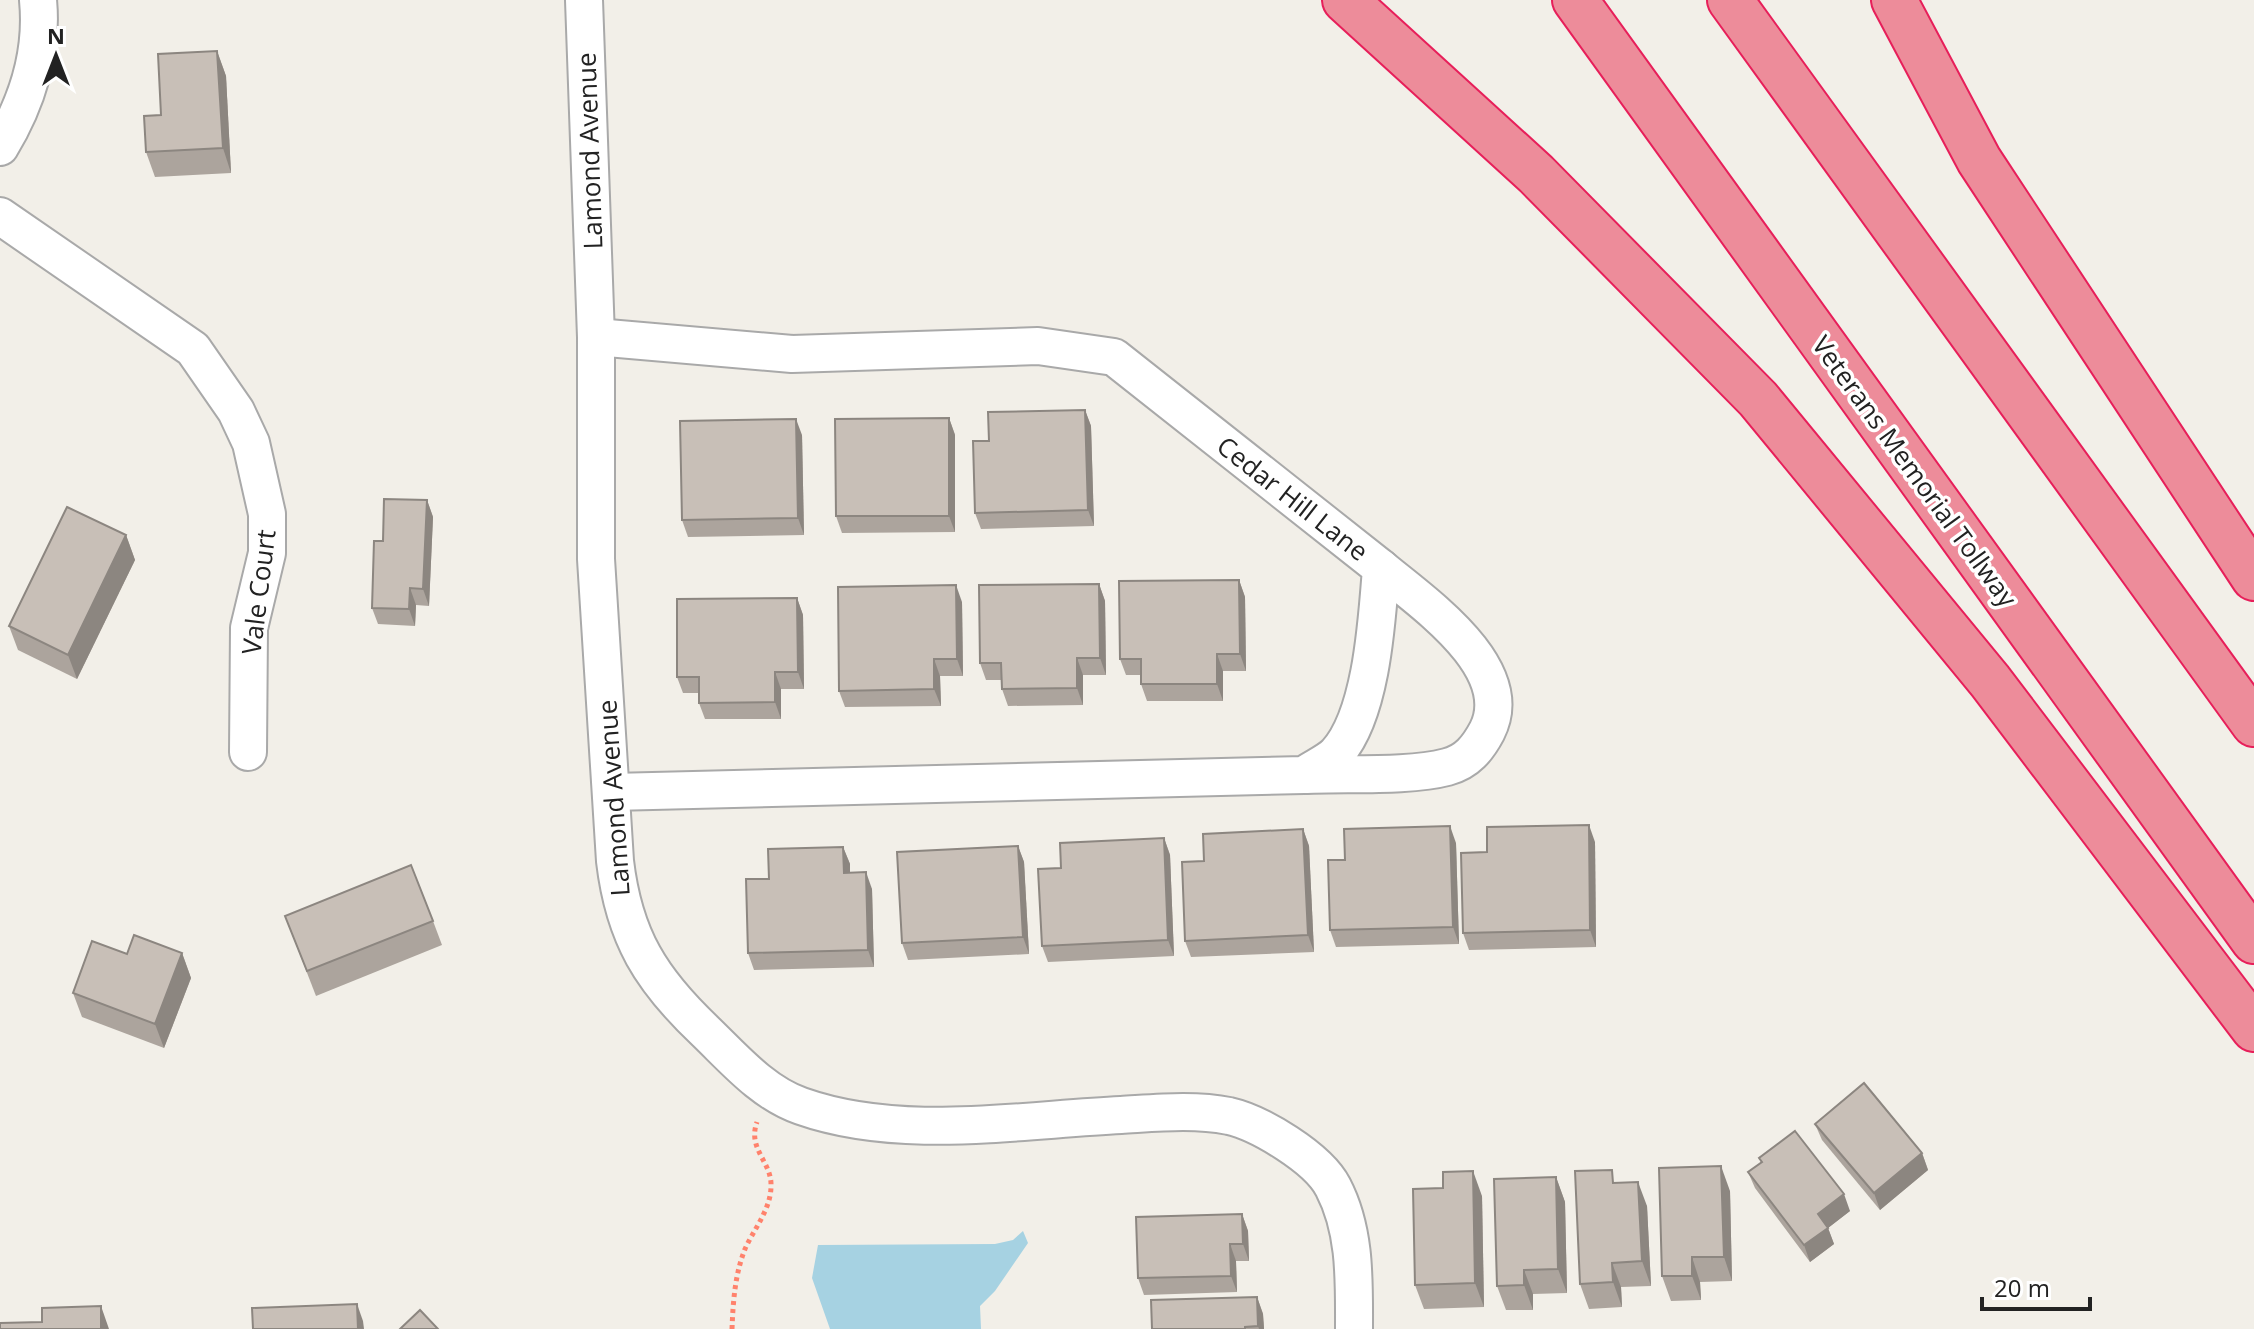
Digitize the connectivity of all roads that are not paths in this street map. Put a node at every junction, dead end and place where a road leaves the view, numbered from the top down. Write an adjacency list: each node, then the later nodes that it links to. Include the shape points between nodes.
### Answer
1 (38, 0): 7 (street, via 36,58 24,101)
2 (584, 0): 9 (street, Lamond Avenue)
3 (1345, 0): 17 (highway, via 1536,174 1758,399 1990,681)
4 (1575, 0): 16 (highway, Veterans Memorial Tollway)
5 (1730, 0): 12 (highway)
6 (1894, 0): 11 (highway, via 1979,160)
7 (0, 147)
8 (0, 216): 13 (street, Vale Court, via 193,349 236,411 251,443 267,514 267,553 249,628)
9 (596, 337): 10 (street, Cedar Hill Lane, via 792,354 1038,346 1114,357); 15 (street, Lamond Avenue, via 596,559)
10 (1381, 568): 14 (street, Cedar Hill Lane, via 1375,641 1350,730 1335,754); 14 (street, via 1468,648 1489,683 1492,721 1477,751 1449,767)
11 (2254, 578)
12 (2254, 724)
13 (248, 752)
14 (1304, 775): 15 (street)
15 (612, 792): 18 (street, Lamond Avenue, via 620,905 638,948 673,1001 749,1074 799,1105 861,1120 933,1124 1182,1111 1230,1116 1265,1129 1331,1184 1346,1220)
16 (2254, 941)
17 (2254, 1029)
18 (1354, 1329)

